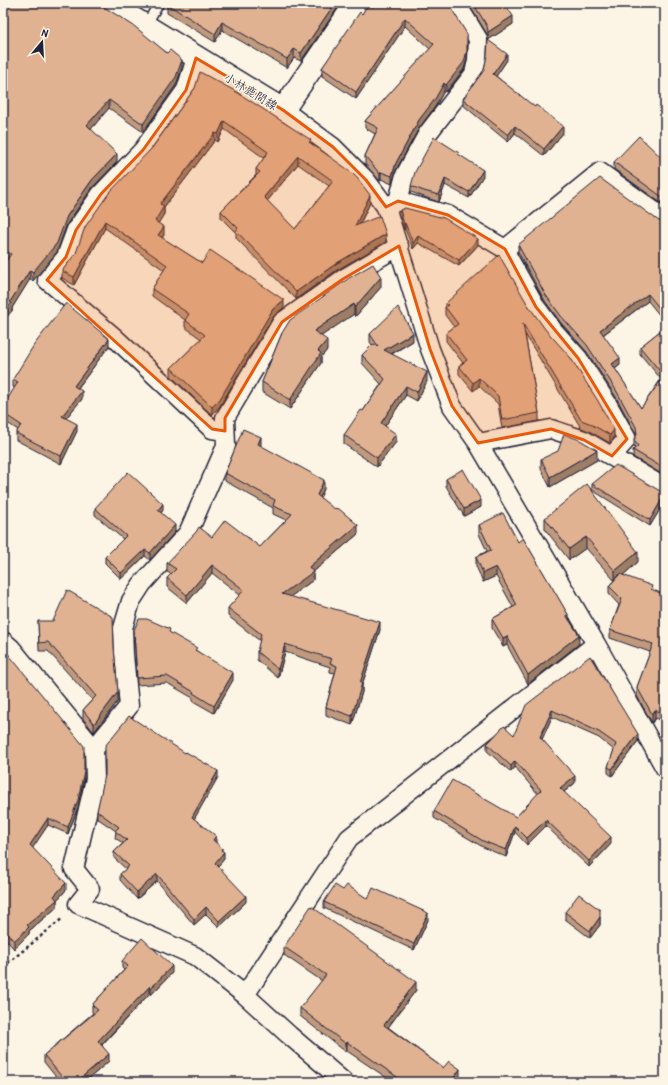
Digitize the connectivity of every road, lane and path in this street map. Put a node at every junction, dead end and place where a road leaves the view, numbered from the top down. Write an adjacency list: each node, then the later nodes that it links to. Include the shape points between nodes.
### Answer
1 (108, 3): 5 (main road, 小林鹿間線)
2 (160, 3): 5 (lane)
3 (356, 3): 7 (main road, 小林鹿間線)
4 (456, 3): 8 (street, via 478,38 474,74 428,133)
5 (146, 25): 6 (main road, 小林鹿間線)
6 (196, 58): 7 (main road, 小林鹿間線); 12 (street, via 186,90 143,150 101,194 76,230 66,257 47,280 113,336 212,429)
7 (283, 110): 8 (street, via 333,147)
8 (392, 204): 10 (street); 11 (street, via 448,215)
9 (665, 219): 11 (street, via 600,172)
10 (399, 246): 12 (street, via 343,279 282,322 225,418); 13 (street, via 430,349 452,406)
11 (505, 249): 14 (street, via 536,307 578,358 627,439)
12 (225, 431): 18 (street, via 226,446 188,533 142,584 131,601 123,628 129,706)
13 (478, 444): 14 (street, via 551,429 584,440); 17 (street)
14 (612, 456): 15 (street)
15 (665, 488)
16 (3, 641): 18 (street)
17 (596, 644): 19 (street); 22 (street, via 350,838)
18 (94, 749): 20 (street, via 95,779 74,869 90,889)
19 (665, 768)
20 (78, 904): 21 (path); 22 (street, via 195,956)
21 (3, 967)
22 (245, 994): 23 (street)
23 (344, 1082)

